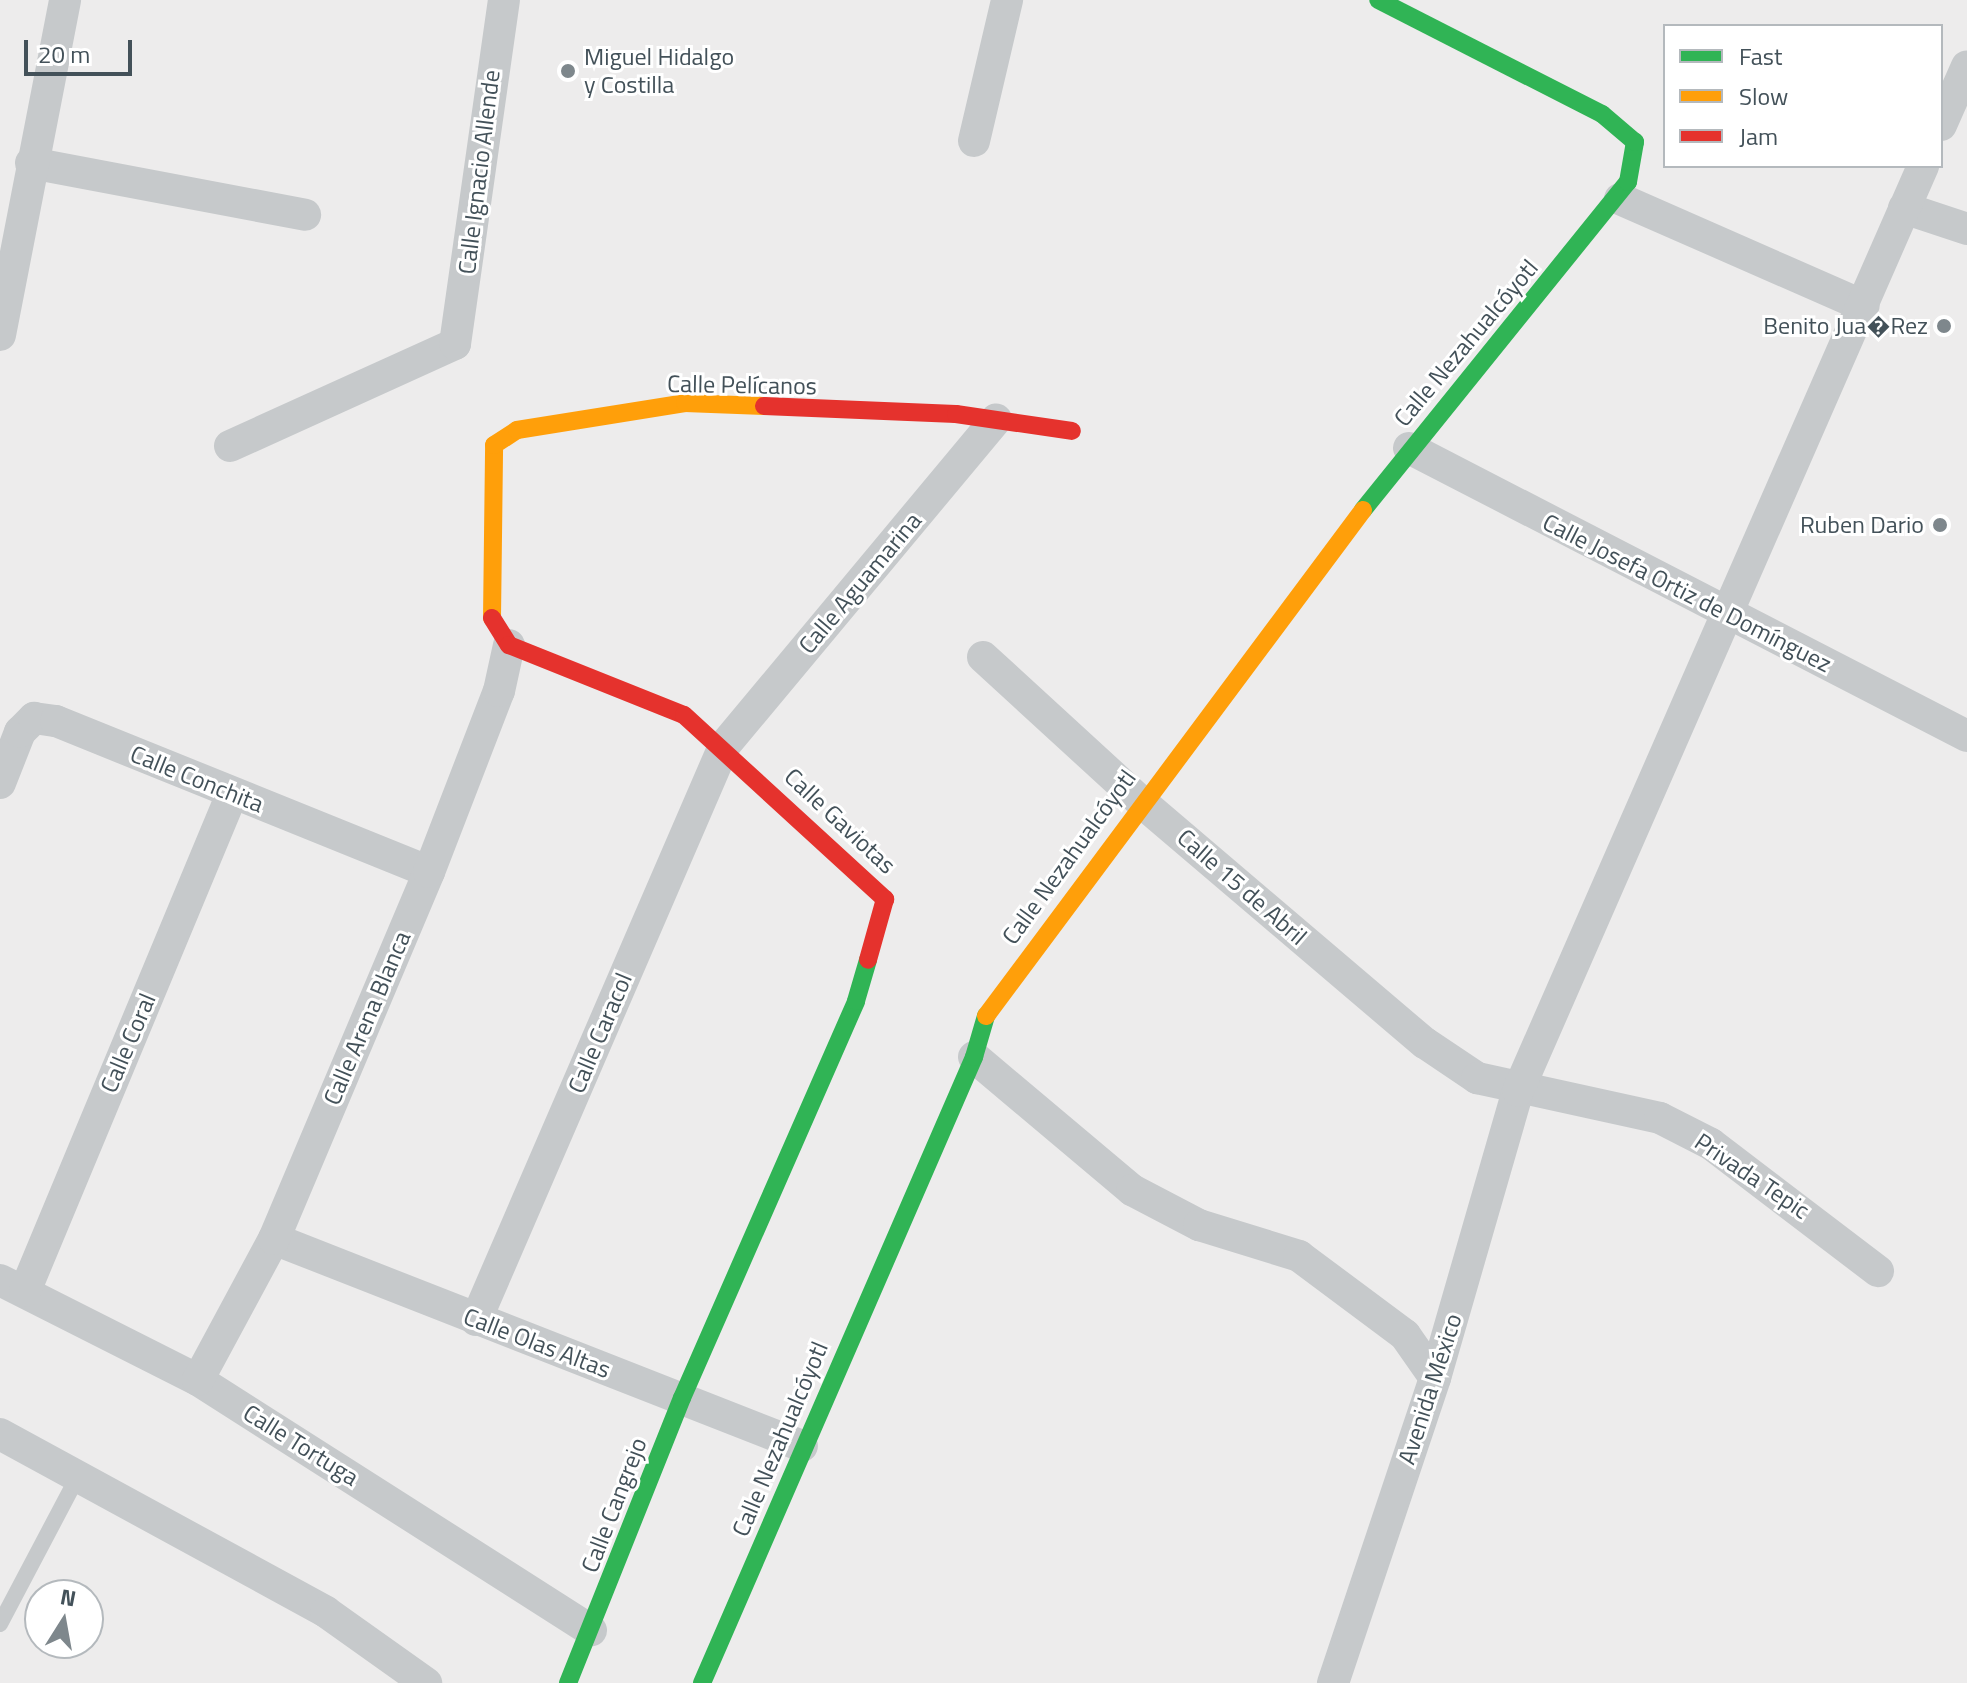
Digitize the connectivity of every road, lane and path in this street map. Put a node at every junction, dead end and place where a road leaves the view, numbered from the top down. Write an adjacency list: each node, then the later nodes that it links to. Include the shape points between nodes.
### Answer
1 (65, 0): 8 (street)
2 (504, 0): 18 (street, Calle Ignacio Allende, via 455,344)
3 (1007, 0): 7 (street)
4 (1378, 0): 10 (street, Calle Nezahualcóyotl, via 1602,114 1635,142 1637,156)
5 (1967, 66): 6 (street)
6 (1943, 120)
7 (974, 141)
8 (31, 163): 12 (street); 15 (street)
9 (1922, 168): 11 (street)
10 (1620, 199): 14 (street); 19 (street, Calle Nezahualcóyotl)
11 (1904, 208): 13 (street); 14 (street, Avenida México)
12 (305, 215)
13 (1967, 229)
14 (1864, 306): 20 (street, Avenida México)
15 (0, 335)
16 (996, 419): 17 (street, Calle Pelícanos); 21 (street, Calle Pelícanos, via 685,403 517,430 494,445 489,475 492,621); 24 (street, Calle Aguamarina)
17 (1072, 431)
18 (230, 446)
19 (1409, 448): 20 (street, Calle Josefa Ortiz de Domínguez); 27 (street, Calle Nezahualcóyotl)
20 (1731, 615): 23 (street, Calle Josefa Ortiz de Domínguez); 30 (street, Avenida México)
21 (509, 645): 24 (street, Calle Gaviotas, via 684,715); 28 (street, Calle Arena Blanca, via 499,691)
22 (983, 657): 27 (street, Calle 15 de Abril)
23 (1967, 736)
24 (724, 746): 34 (street, Calle Caracol); 37 (street, Calle Gaviotas, via 882,890 886,912 856,1001)
25 (0, 783): 26 (street, Calle Conchita, via 20,732 34,718)
26 (232, 794): 28 (street, Calle Conchita); 33 (street, Calle Coral)
27 (1139, 800): 29 (street, Calle Nezahualcóyotl, via 989,1006); 30 (street, Calle 15 de Abril, via 1425,1043 1477,1078)
28 (429, 872): 31 (street, Calle Arena Blanca)
29 (974, 1057): 35 (street, via 1144,1197 1199,1225 1299,1256 1405,1335); 39 (street, Calle Nezahualcóyotl)
30 (1518, 1091): 32 (street, Privada Tepic, via 1660,1118 1711,1144); 35 (street, Avenida México)
31 (274, 1239): 34 (street, Calle Olas Altas); 36 (street, Calle Arena Blanca)
32 (1878, 1271)
33 (12, 1286): 36 (street, Calle Tortuga)
34 (476, 1320): 37 (street, Calle Olas Altas)
35 (1435, 1378): 46 (street, Avenida México)
36 (198, 1380): 42 (street, Calle Tortuga)
37 (682, 1398): 39 (street, Calle Olas Altas); 42 (street, Calle Cangrejo)
38 (0, 1434): 40 (street)
39 (802, 1446): 45 (street, Calle Nezahualcóyotl)
40 (79, 1474): 41 (lane); 43 (street, via 326,1612)
41 (0, 1624)
42 (591, 1630): 44 (street, Calle Cangrejo)
43 (426, 1683)
44 (568, 1683)
45 (702, 1683)
46 (1333, 1683)

